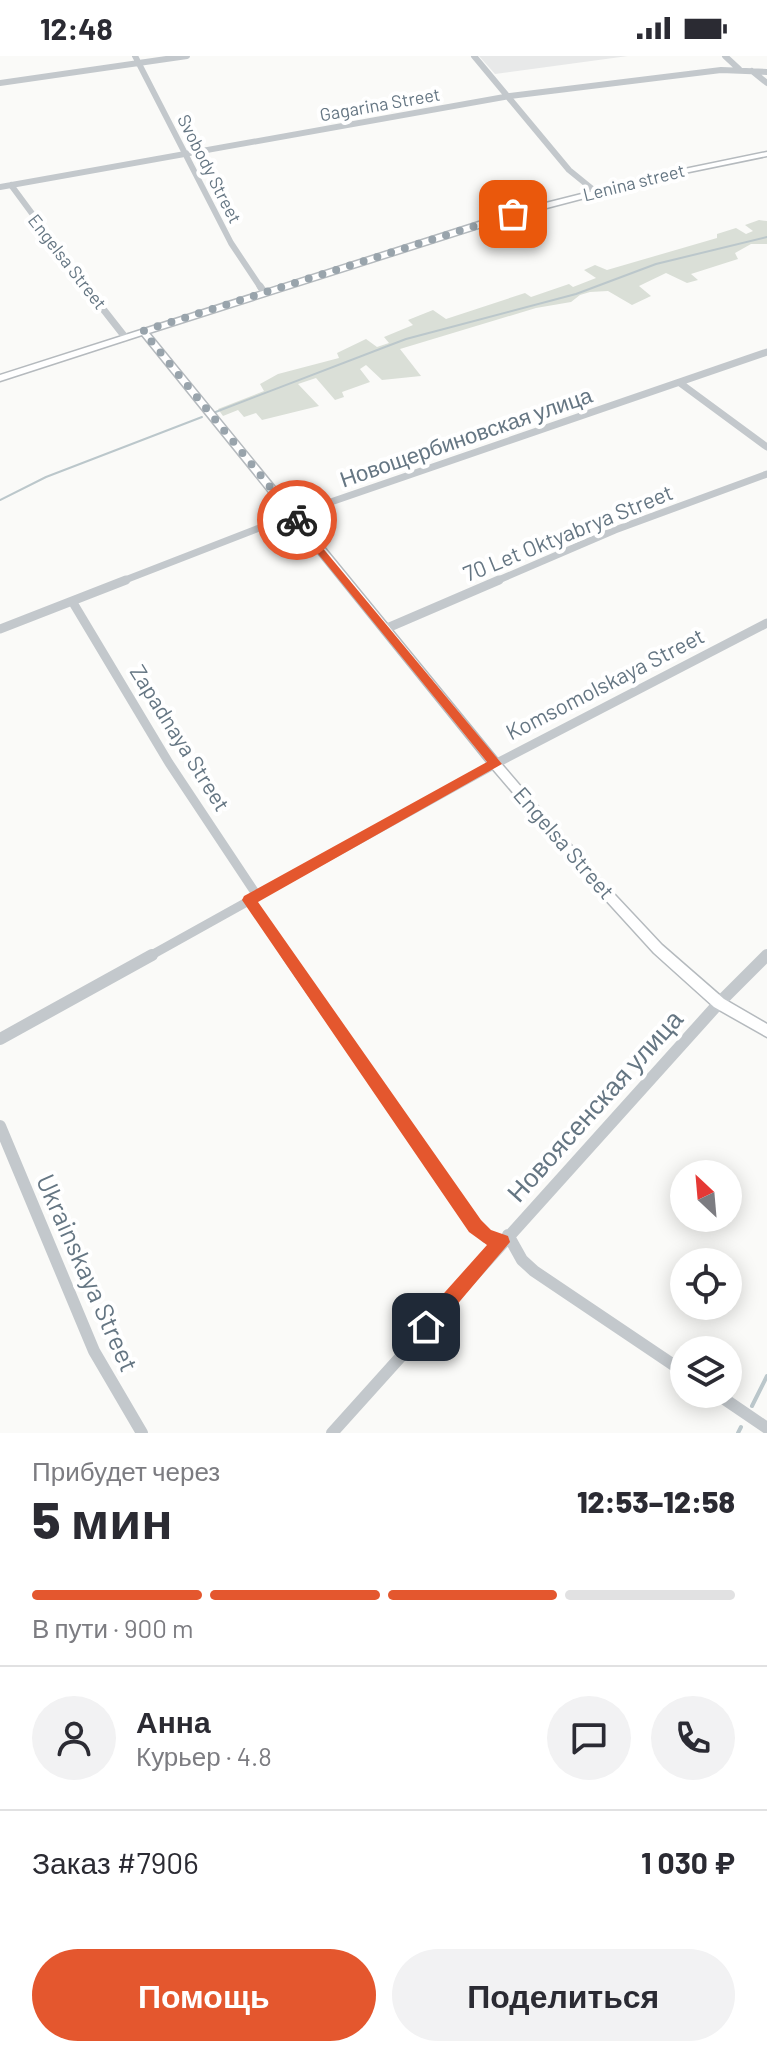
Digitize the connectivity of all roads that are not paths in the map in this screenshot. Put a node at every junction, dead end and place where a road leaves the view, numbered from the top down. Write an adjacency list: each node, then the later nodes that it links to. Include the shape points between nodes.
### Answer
1 (187, 56): 4 (street)
2 (474, 56): 10 (street)
3 (725, 56): 5 (street)
4 (137, 59): 8 (street); 11 (street, Svobody Street)
5 (739, 69): 6 (street, Gagarina Street); 10 (street, Gagarina Street)
6 (752, 71): 7 (street, Gagarina Street); 9 (street)
7 (767, 72)
8 (0, 83)
9 (767, 83)
10 (510, 96): 11 (street, Gagarina Street); 15 (street, via 569,170)
11 (186, 154): 13 (street, Gagarina Street); 16 (street, Svobody Street, via 231,243)
12 (767, 154): 15 (main road, Lenina street)
13 (11, 185): 14 (street, Gagarina Street); 18 (street, Engelsa Street)
14 (0, 187)
15 (596, 192): 16 (main road, Lenina street)
16 (264, 292): 17 (main road, Lenina street)
17 (143, 331): 18 (main road, Lenina street); 24 (main road, Engelsa Street)
18 (125, 337): 20 (main road, Lenina street)
19 (767, 352): 21 (street, Новощербиновская улица)
20 (0, 378)
21 (680, 383): 22 (street); 24 (street, Новощербиновская улица)
22 (767, 447)
23 (767, 474): 28 (street, 70 Let Oktyabrya Street, via 615,530)
24 (293, 515): 25 (street, Новощербиновская улица); 28 (main road, Engelsa Street)
25 (72, 601): 27 (street, Новощербиновская улица); 30 (street, Zapadnaya Street)
26 (767, 623): 29 (street, Komsomolskaya Street)
27 (0, 629)
28 (385, 629): 29 (main road, Engelsa Street)
29 (495, 764): 30 (street, Komsomolskaya Street); 32 (main road, Engelsa Street, via 658,949)
30 (253, 897): 34 (street, Komsomolskaya Street); 36 (street, Zapadnaya Street, via 475,1226 486,1237)
31 (767, 955): 32 (street, Новоясенская улица)
32 (719, 1003): 33 (main road, Engelsa Street); 36 (street, Новоясенская улица)
33 (767, 1031)
34 (0, 1039)
35 (0, 1126): 40 (street, Ukrainskaya Street, via 94,1351)
36 (505, 1238): 37 (street, Zapadnaya Street, via 534,1271); 41 (street, Новоясенская улица)
37 (670, 1363)
38 (738, 1408): 39 (street)
39 (767, 1428)
40 (142, 1433)
41 (332, 1433)

